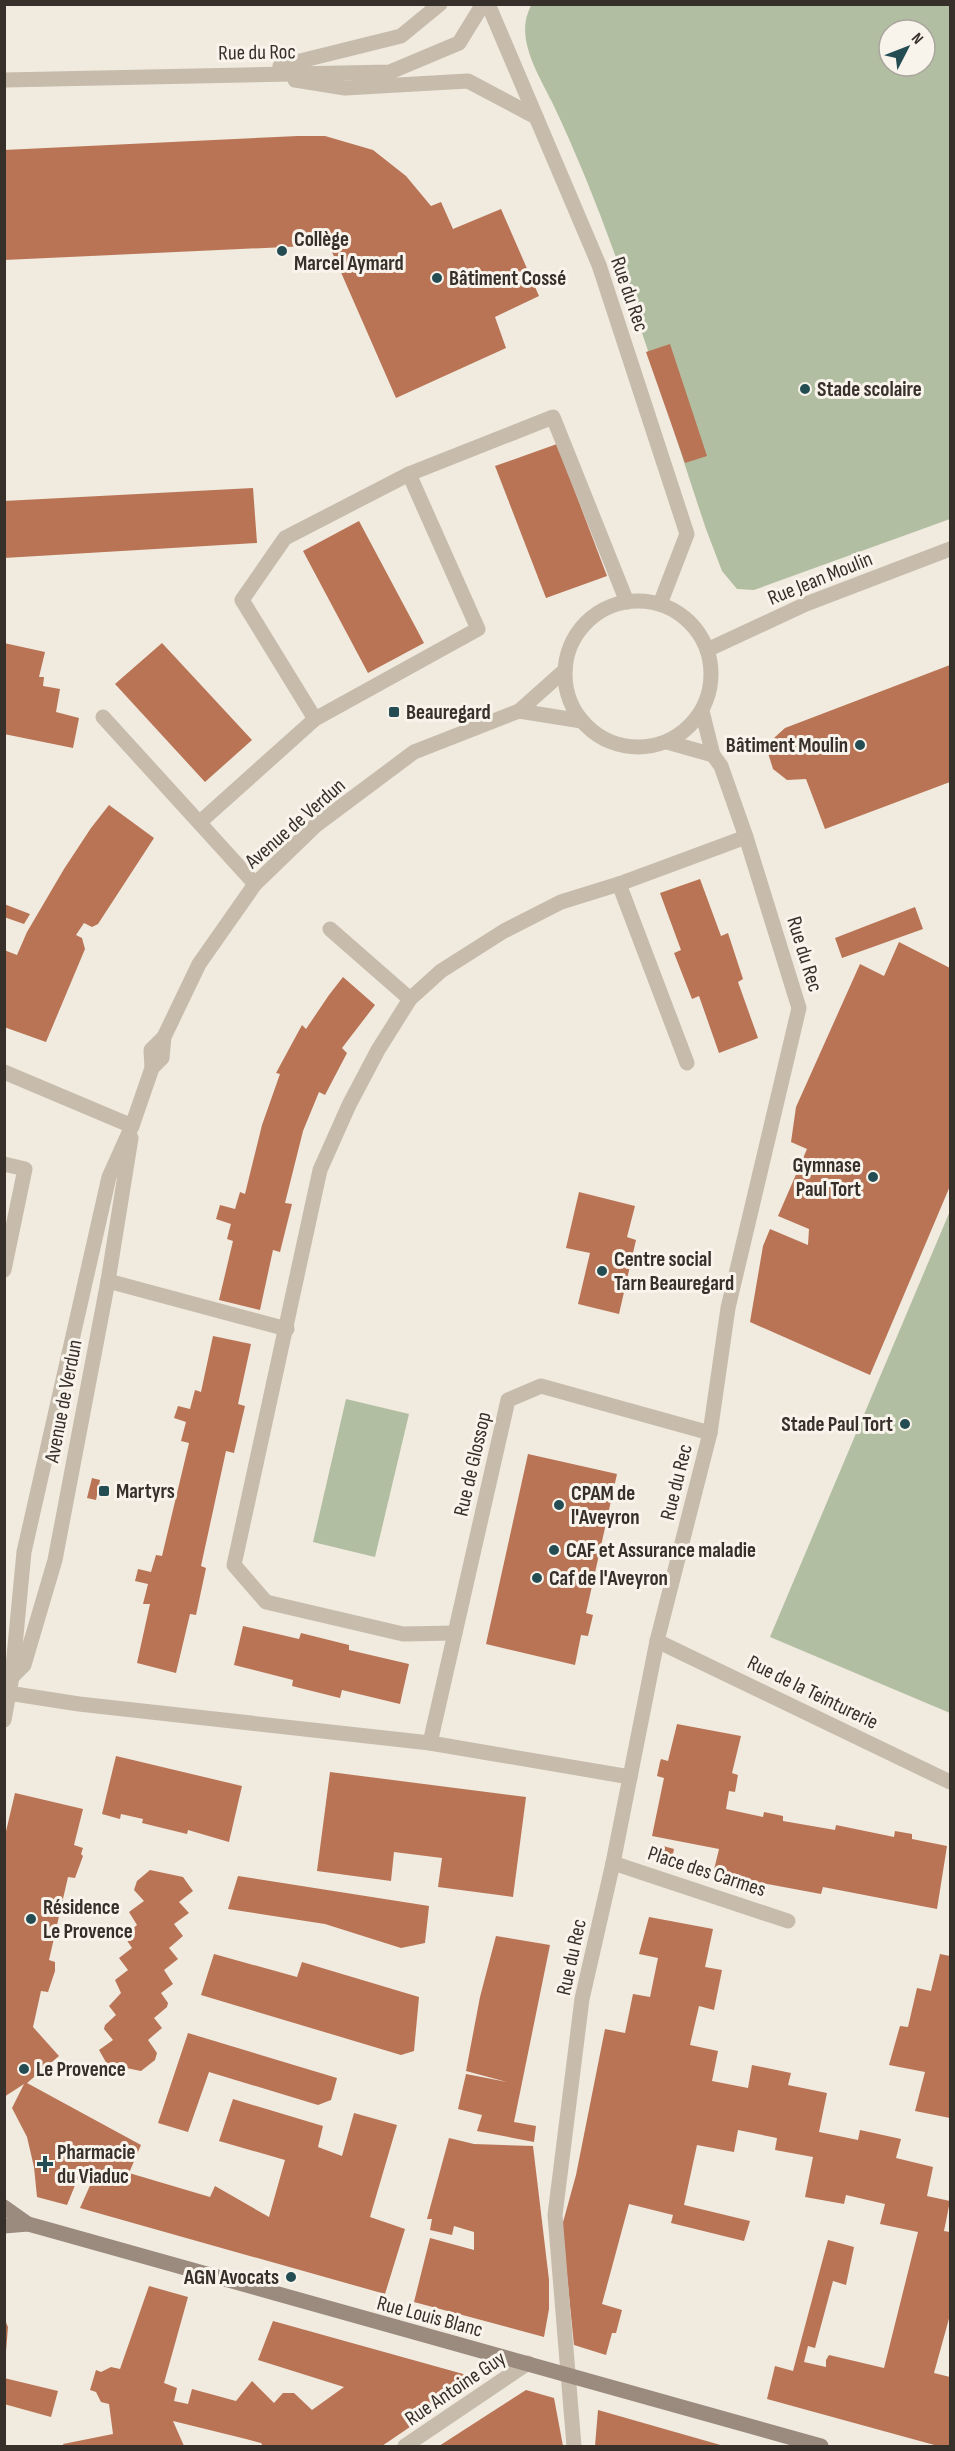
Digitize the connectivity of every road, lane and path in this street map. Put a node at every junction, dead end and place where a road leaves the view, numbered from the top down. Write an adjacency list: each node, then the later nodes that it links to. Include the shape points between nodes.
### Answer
1 (440, 4): 4 (street, via 401,36)
2 (483, 4): 4 (street, Rue du Roc, via 459,43 390,72)
3 (489, 4): 6 (street, Rue du Rec)
4 (253, 73): 5 (street, Rue du Roc); 6 (street, via 345,88 468,81)
5 (4, 80)
6 (536, 117): 10 (street, Rue du Rec, via 599,265 687,534)
7 (409, 474): 9 (street, via 552,417); 16 (street, via 285,538 242,600); 16 (street, via 478,629)
8 (951, 549): 11 (street, Rue Jean Moulin, via 806,604)
9 (627, 602): 10 (street); 12 (street, via 608,607 591,618 569,650)
10 (660, 604): 11 (street, via 680,614 696,630)
11 (707, 650): 14 (street, via 710,692)
12 (565, 670): 13 (street, Avenue de Verdun); 17 (street, via 569,697)
13 (519, 711): 17 (street); 22 (street, Avenue de Verdun, via 414,752 315,826)
14 (702, 711): 18 (street, via 687,729); 19 (street, Rue du Rec)
15 (103, 717): 20 (street)
16 (315, 719): 20 (street)
17 (582, 721): 18 (street, via 600,736 621,745 644,747)
18 (667, 741): 19 (street)
19 (713, 755): 21 (street, Rue du Rec, via 721,766)
20 (200, 822): 22 (street)
21 (746, 837): 23 (street); 33 (street, Rue du Rec, via 800,1008 728,1308)
22 (255, 884): 28 (street, Avenue de Verdun, via 199,964 164,1037 150,1050 152,1068)
23 (619, 884): 25 (street, via 561,902 504,931 441,971); 26 (street)
24 (330, 929): 25 (street)
25 (411, 999): 32 (street, via 368,1068 320,1170)
26 (687, 1063)
27 (4, 1072): 28 (street)
28 (132, 1126): 31 (street, Avenue de Verdun); 36 (street, Avenue de Verdun, via 109,1177 24,1552)
29 (4, 1164): 30 (street, via 26,1169)
30 (4, 1270)
31 (108, 1281): 32 (street); 36 (street, Avenue de Verdun, via 55,1560 24,1665)
32 (287, 1329): 34 (street, via 234,1565 266,1602 403,1634)
33 (710, 1433): 34 (street, Rue de Glossop, via 541,1386 508,1400); 35 (street, Rue du Rec)
34 (455, 1633): 39 (street, Rue de Glossop)
35 (657, 1641): 40 (street, Rue du Rec); 41 (street, Rue de la Teinturerie)
36 (12, 1677): 37 (street, Avenue de Verdun)
37 (8, 1693): 38 (street, Avenue de Verdun); 39 (street)
38 (4, 1720)
39 (430, 1743): 40 (street)
40 (630, 1777): 42 (street, Rue du Rec)
41 (951, 1782)
42 (613, 1863): 43 (street, Place des Carmes); 48 (street, Rue du Rec, via 582,1999 555,2215)
43 (788, 1921)
44 (4, 2207): 45 (main road, Rue Louis Blanc)
45 (28, 2224): 46 (main road, Rue Louis Blanc); 47 (main road, Rue Louis Blanc)
46 (4, 2226)
47 (528, 2363): 48 (main road, Rue Louis Blanc); 49 (street, Rue Antoine Guy)
48 (568, 2374): 50 (street, Rue du Rec); 51 (main road, Rue Louis Blanc)
49 (405, 2446)
50 (574, 2446)
51 (821, 2446)

